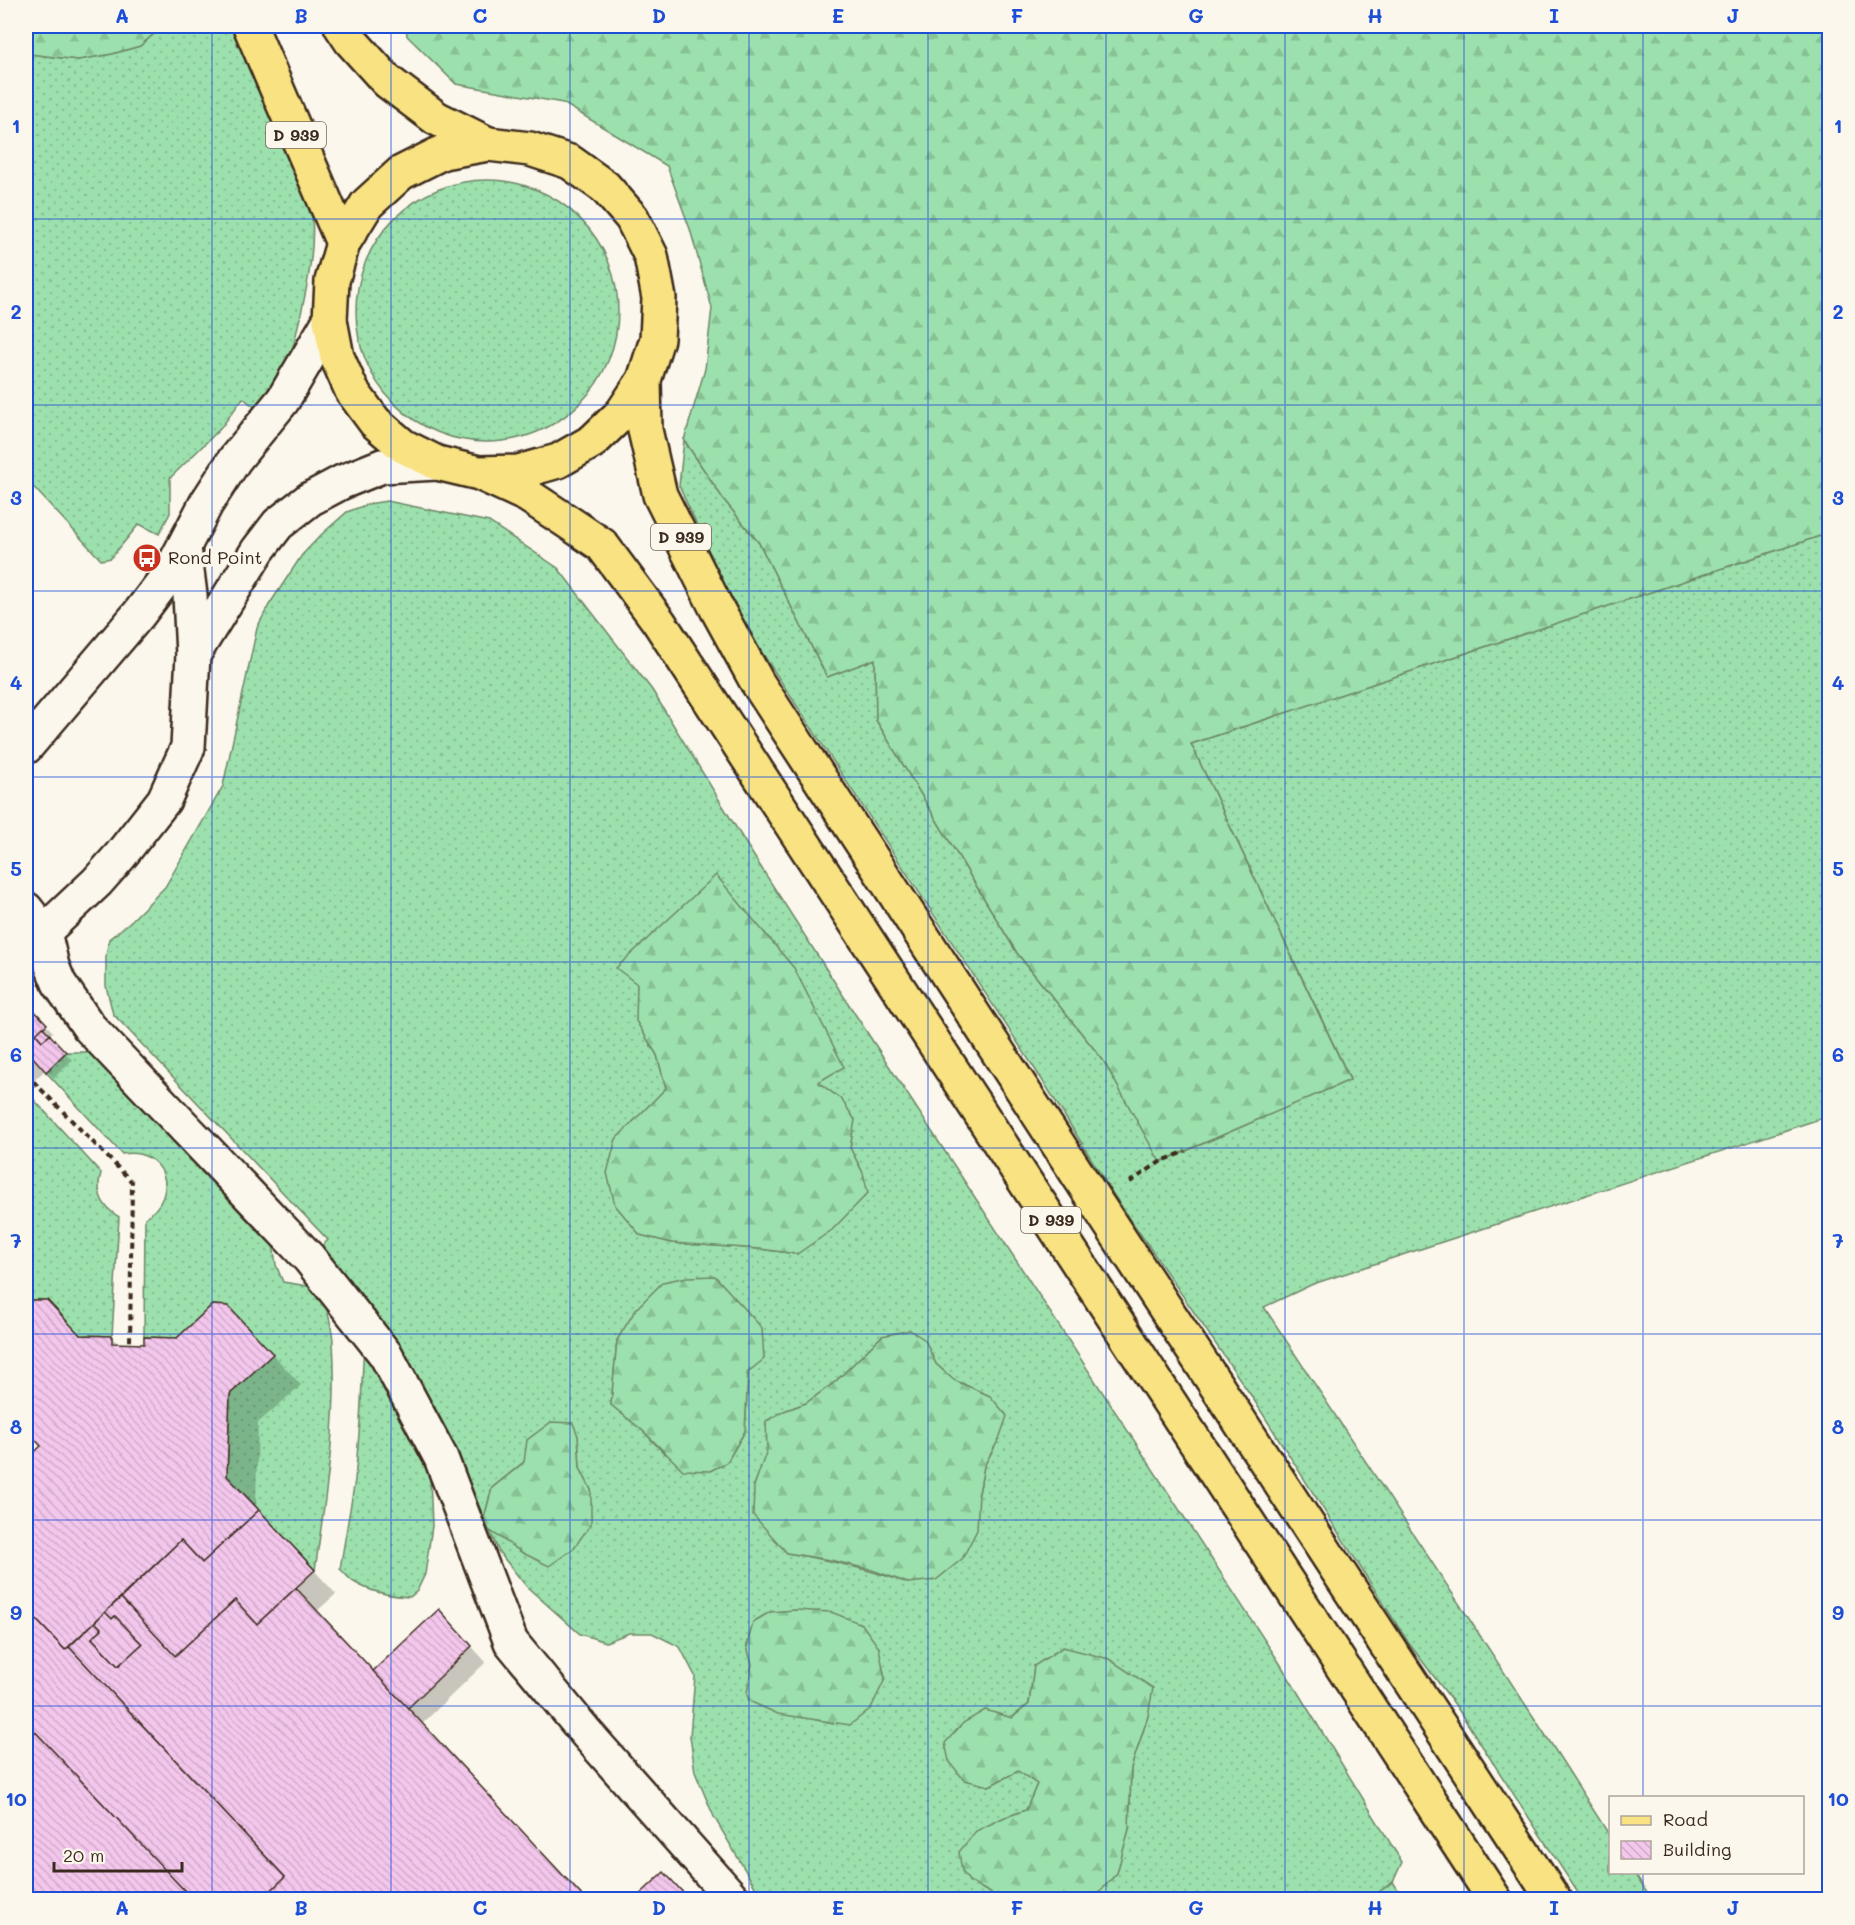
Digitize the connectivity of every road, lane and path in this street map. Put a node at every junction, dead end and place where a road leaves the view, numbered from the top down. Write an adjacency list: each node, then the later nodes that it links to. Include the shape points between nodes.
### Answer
1 (250, 26): 4 (main road, D 939)
2 (341, 26): 3 (main road, via 387,81 436,118)
3 (488, 144): 4 (main road, via 443,152 401,173 367,204); 6 (main road, via 530,148 570,162 605,187 632,218 651,256 659,297 657,339)
4 (343, 243): 5 (main road, via 332,281)
5 (330, 320): 7 (main road, via 337,357 352,391 375,422 403,446); 9 (lane, via 283,400 235,459 206,504)
6 (644, 380): 8 (main road, via 622,413 593,441 567,456 519,472); 15 (main road, D 939, via 645,430 660,495 722,619 757,682)
7 (437, 463): 8 (main road); 10 (lane, via 382,466 310,499 278,524)
8 (480, 473): 18 (main road, D 939, via 526,495 602,545 659,622)
9 (184, 548): 10 (lane); 11 (lane, via 139,614)
10 (193, 655): 12 (lane, via 188,747 164,800 97,882)
11 (26, 747)
12 (32, 930): 17 (lane, via 58,983 89,1027 309,1258 386,1355 441,1458 511,1642)
13 (26, 1074): 16 (path, via 132,1182)
14 (1186, 1151): 15 (path, via 1160,1162)
15 (1097, 1204): 19 (main road, D 939)
16 (130, 1344)
17 (734, 1899)
18 (1495, 1899)
19 (1554, 1899)

